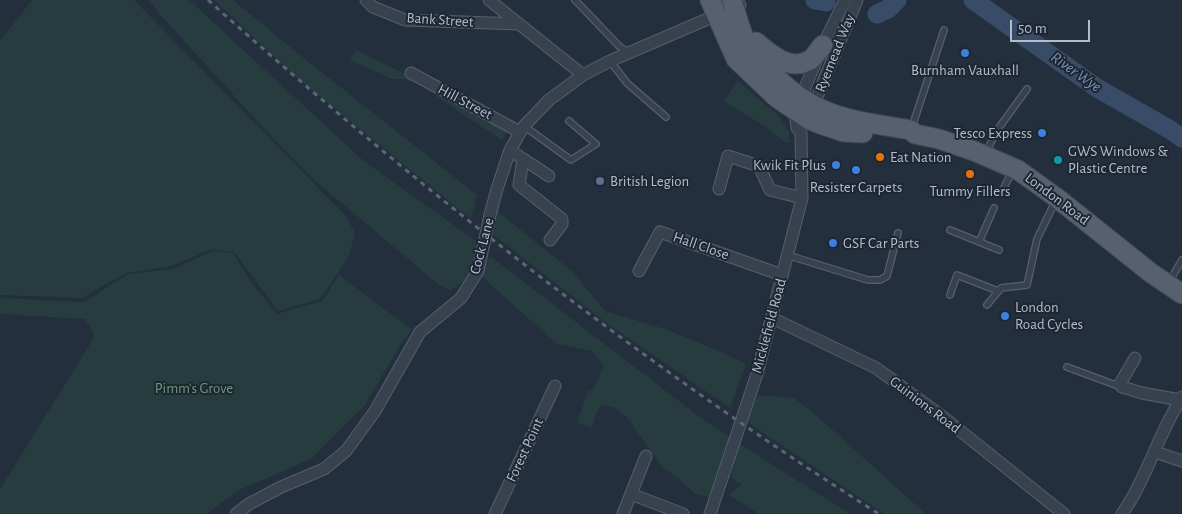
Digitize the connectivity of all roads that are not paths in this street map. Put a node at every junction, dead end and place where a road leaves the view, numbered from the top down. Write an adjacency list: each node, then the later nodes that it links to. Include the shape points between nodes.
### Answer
1 (366, 0): 7 (street, Bank Street, via 373,7 405,20)
2 (489, 0): 7 (street)
3 (575, 0): 10 (lane)
4 (845, 0): 9 (street, Ryemead Way)
5 (857, 0): 15 (street, Ryemead Way)
6 (726, 5): 9 (main road, via 756,42 776,58 793,65 810,60); 10 (street, Cock Lane); 15 (main road, London Road, via 750,50 784,86)
7 (519, 24): 13 (street)
8 (944, 30): 19 (lane)
9 (823, 45): 15 (street, Ryemead Way)
10 (629, 53): 11 (street, Cock Lane)
11 (610, 61): 13 (street, Cock Lane); 16 (lane, via 626,83)
12 (411, 73): 18 (street, Hill Street)
13 (583, 76): 18 (street, Cock Lane, via 549,100)
14 (1027, 89): 21 (lane, via 998,129)
15 (804, 114): 19 (main road, London Road, via 848,119); 27 (street, Micklefield Road)
16 (666, 117)
17 (569, 121): 18 (lane, via 596,144 571,160)
18 (522, 129): 20 (street, Cock Lane)
19 (912, 133): 21 (main road, London Road, via 939,139)
20 (510, 150): 22 (street); 53 (street, Cock Lane, bridge, via 496,189 478,271 471,284 461,298 420,332 375,411 346,451 324,469 281,487)
21 (984, 156): 23 (main road, London Road)
22 (523, 158): 24 (street); 32 (street, via 519,185 562,220)
23 (1013, 168): 26 (lane); 28 (main road, London Road)
24 (549, 176)
25 (719, 189): 27 (street, via 728,156 759,166 770,190)
26 (1002, 192)
27 (802, 198): 35 (street, Micklefield Road)
28 (1057, 198): 39 (main road, London Road); 40 (lane, via 1037,239 1027,285)
29 (994, 208): 33 (lane)
30 (950, 230): 33 (lane)
31 (898, 233): 35 (lane, via 888,276 880,280 868,280)
32 (550, 240)
33 (979, 242): 34 (lane)
34 (998, 250)
35 (787, 255): 38 (street, Micklefield Road)
36 (1182, 260): 39 (lane)
37 (639, 270): 38 (street, Hall Close, via 660,232)
38 (782, 275): 43 (street, Micklefield Road)
39 (1175, 289)
40 (998, 291): 41 (lane, via 957,275); 42 (lane)
41 (950, 295)
42 (987, 305)
43 (772, 318): 57 (street, Micklefield Road, via 757,374); 58 (street, Guinions Road, via 876,368)
44 (1135, 358): 47 (street, via 1121,382)
45 (1067, 367): 47 (lane)
46 (555, 386): 54 (street, Forest Point)
47 (1122, 387): 48 (street)
48 (1181, 399): 49 (street, via 1162,431)
49 (1155, 452): 51 (street); 59 (street)
50 (646, 456): 52 (street)
51 (1182, 461)
52 (631, 494): 55 (street); 56 (street)
53 (236, 514)
54 (494, 514)
55 (623, 514)
56 (683, 514)
57 (710, 514)
58 (1064, 514)
59 (1122, 514)

